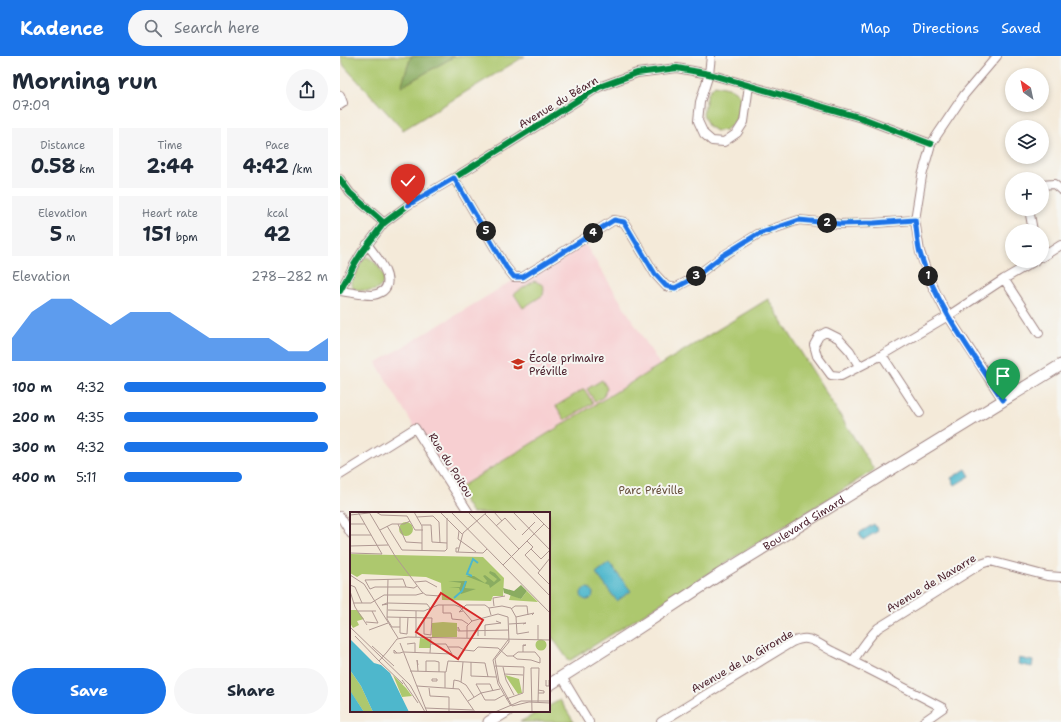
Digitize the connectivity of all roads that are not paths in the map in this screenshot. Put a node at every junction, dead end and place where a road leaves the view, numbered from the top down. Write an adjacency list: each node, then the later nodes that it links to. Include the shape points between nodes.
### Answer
1 (711, 56): 3 (street)
2 (997, 56): 7 (street, via 964,94)
3 (709, 74): 4 (street, Avenue du Béarn); 4 (street, via 700,102 698,121 704,134 712,141 724,142 737,133 744,122); 8 (street, Avenue du Béarn, via 677,68 637,73 599,88)
4 (749, 85): 7 (street, Avenue du Béarn, via 865,118)
5 (340, 95): 6 (street, via 343,103)
6 (340, 105)
7 (931, 144): 12 (street, via 922,176)
8 (454, 178): 12 (street, via 514,277 523,277 614,220 624,222 655,274 666,286 675,288 758,234 799,220 840,224); 13 (street, Avenue du Béarn, via 408,205)
9 (340, 179): 13 (street, via 350,193)
10 (1049, 184): 11 (street, via 1054,184)
11 (1061, 190)
12 (915, 220): 20 (street, via 920,252 930,281)
13 (384, 223): 14 (street, Avenue du Béarn)
14 (367, 244): 19 (street, Avenue du Béarn); 19 (street, Avenue du Béarn, via 386,272 387,286 378,294 371,295)
15 (1061, 245): 16 (street)
16 (1049, 250)
17 (1023, 268): 18 (street)
18 (1004, 279): 20 (street); 21 (street)
19 (340, 291)
20 (948, 316): 22 (street); 25 (street)
21 (1039, 333)
22 (882, 355): 24 (street); 26 (street)
23 (1061, 365): 25 (main road, Boulevard Simard)
24 (859, 366): 24 (street, via 841,376 831,375 817,356 814,345 819,336 826,332 838,338)
25 (1003, 400): 33 (main road, Boulevard Simard, via 718,575)
26 (920, 413)
27 (340, 475): 28 (street, Rue du Poitou, via 415,428)
28 (468, 512)
29 (340, 516): 30 (street)
30 (350, 532)
31 (1061, 577): 32 (street, Avenue de Navarre, via 1047,576 990,561 981,564 878,628)
32 (853, 661): 38 (street, Avenue de la Gironde, via 807,638 800,639); 39 (street, Avenue de la Gironde, via 943,708)
33 (562, 677): 34 (main road, Boulevard Simard); 37 (street)
34 (550, 684)
35 (505, 712): 36 (main road)
36 (489, 722)
37 (589, 722)
38 (661, 722)
39 (923, 722)

